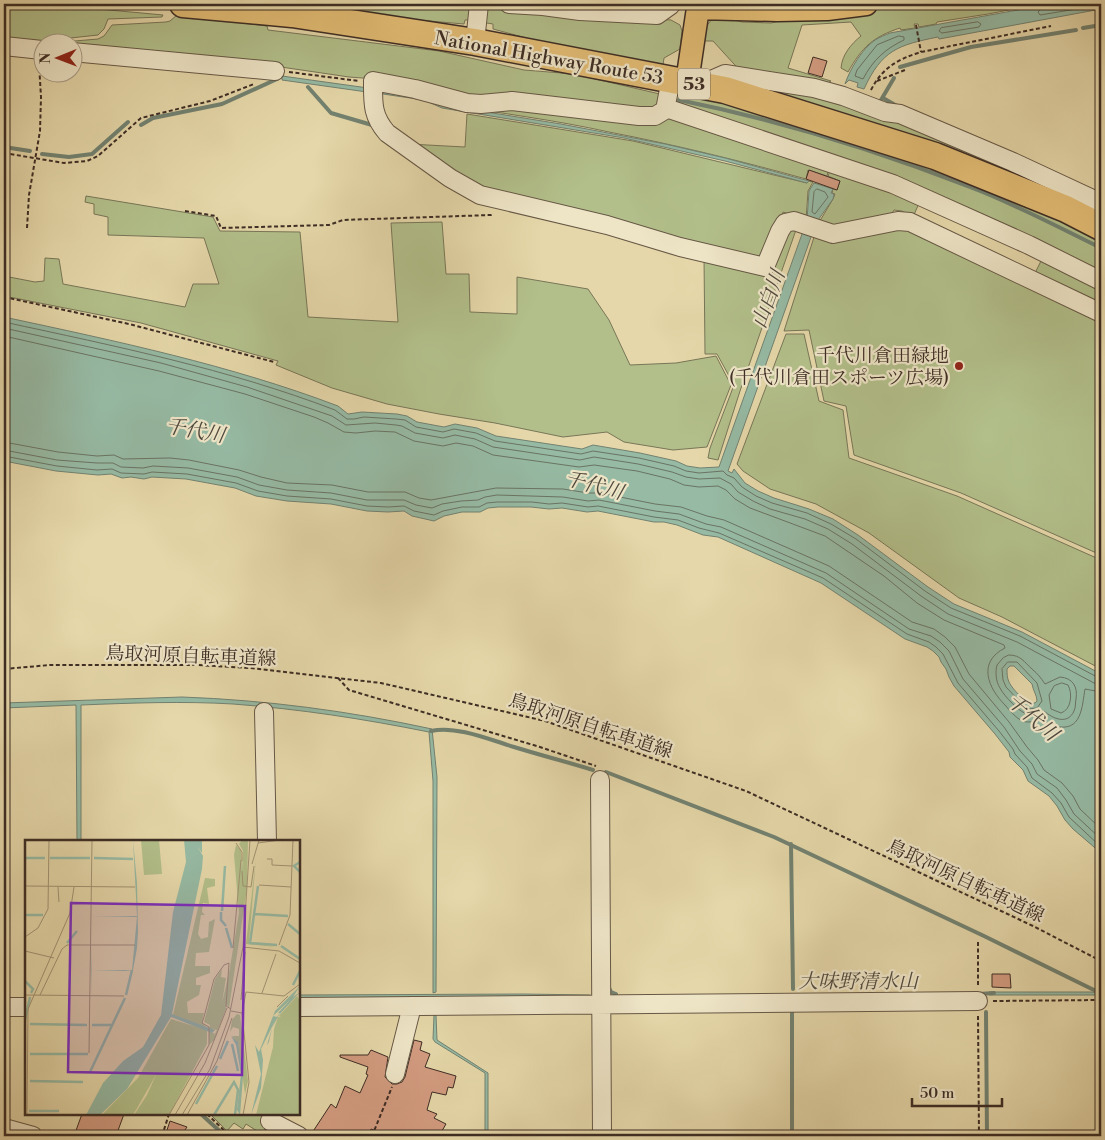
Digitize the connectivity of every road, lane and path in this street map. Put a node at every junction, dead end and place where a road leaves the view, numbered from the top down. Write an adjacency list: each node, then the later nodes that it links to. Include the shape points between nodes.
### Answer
1 (184, 4): 6 (highway, National Highway Route 53 / 53)
2 (480, 4): 10 (street)
3 (509, 4): 4 (street, via 657,15)
4 (666, 4): 7 (street)
5 (866, 4): 7 (main road, via 817,9)
6 (273, 6): 10 (highway, National Highway Route 53 / 53)
7 (698, 8): 20 (main road)
8 (916, 26): 13 (path)
9 (1051, 26): 13 (path)
10 (475, 42): 20 (highway, National Highway Route 53 / 53)
11 (4, 46): 12 (street)
12 (32, 48)
13 (921, 52): 17 (path, via 903,57 886,68)
14 (82, 53): 16 (street)
15 (905, 70): 17 (path)
16 (275, 71): 19 (path); 24 (path, via 265,80 234,92 141,118 98,156 87,161 64,163)
17 (876, 81): 21 (path)
18 (40, 82): 24 (path)
19 (374, 82): 22 (street, via 467,103 512,101 648,116 661,113); 25 (street, via 375,111 379,124 387,133 450,178)
20 (685, 82): 21 (street, via 726,74 814,88); 22 (street); 28 (highway, National Highway Route 53 / 53, via 734,92 936,156 1066,209)
21 (864, 104): 26 (street, via 900,114)
22 (666, 108): 30 (street, via 893,184 1030,245)
23 (4, 153): 24 (path)
24 (35, 157): 29 (path)
25 (492, 198): 27 (path, via 491,215 343,220 329,225 221,228 216,216); 32 (street, via 765,267 785,223 794,222 833,234 898,221 910,222)
26 (1101, 203)
27 (185, 211)
28 (1101, 227)
29 (27, 228)
30 (1101, 282)
31 (4, 297): 33 (path, via 129,324)
32 (1101, 313)
33 (274, 362)
34 (4, 668): 35 (path, 鳥取河原自転車道線, via 198,665)
35 (338, 678): 37 (path, via 349,690 597,766); 40 (path, 鳥取河原自転車道線, via 381,682 545,721 746,791)
36 (264, 712): 38 (street)
37 (600, 780): 43 (street)
38 (267, 840)
39 (978, 942): 42 (path)
40 (1101, 961)
41 (1101, 1000): 42 (path)
42 (978, 1001): 43 (street); 59 (path)
43 (602, 1004): 45 (street); 58 (street)
44 (300, 1006): 45 (street)
45 (412, 1006): 48 (street)
46 (4, 1007): 47 (street)
47 (25, 1007)
48 (395, 1074): 57 (path)
49 (169, 1115): 54 (path)
50 (208, 1115): 55 (path)
51 (270, 1124): 56 (street)
52 (4, 1128): 53 (street)
53 (33, 1136)
54 (162, 1136)
55 (230, 1136)
56 (299, 1136)
57 (372, 1136)
58 (602, 1136)
59 (980, 1136)

